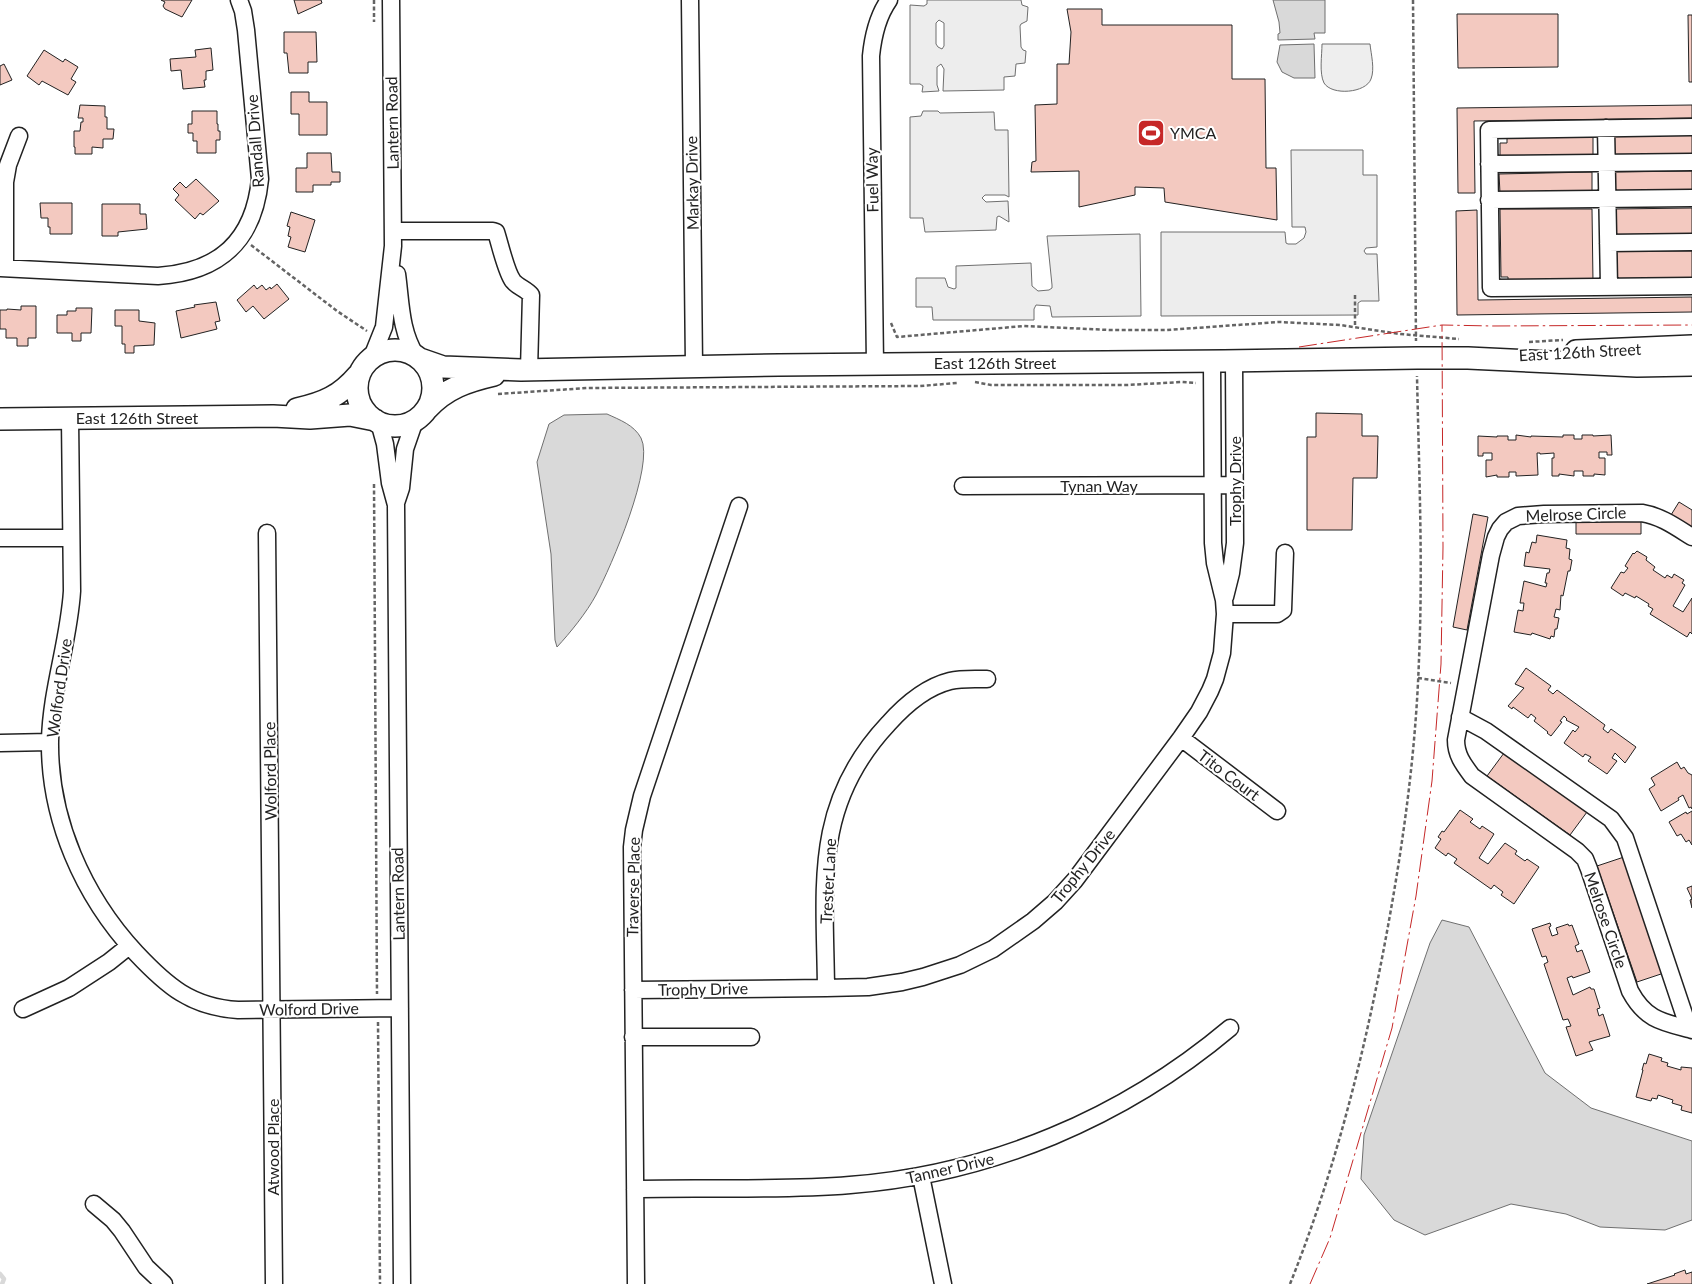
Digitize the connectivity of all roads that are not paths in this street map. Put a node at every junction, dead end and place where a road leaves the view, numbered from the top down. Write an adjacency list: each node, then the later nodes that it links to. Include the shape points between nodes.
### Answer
1 (239, 0): 17 (street, Randall Drive, via 246,30 260,179 254,211 240,237 226,253 196,270 158,276)
2 (391, 0): 14 (street, Lantern Road)
3 (690, 0): 27 (street, Markay Drive)
4 (889, 0): 25 (street, Fuel Way, via 876,25 871,56)
5 (1692, 127): 6 (street)
6 (1606, 128): 8 (street); 10 (street, via 1489,130)
7 (19, 136): 17 (street, via 4,182)
8 (1606, 162): 9 (street); 10 (street); 12 (street)
9 (1692, 162)
10 (1489, 164): 13 (street)
11 (1692, 198): 12 (street)
12 (1607, 199): 13 (street); 16 (street)
13 (1489, 200): 18 (street, via 1491,288)
14 (393, 238): 22 (street, Lantern Road, via 404,332); 28 (street, Lantern Road, via 384,327); 29 (street, via 496,232 511,279 531,295)
15 (1692, 242): 16 (street)
16 (1608, 243): 18 (street)
17 (2, 268)
18 (1609, 286): 19 (street)
19 (1692, 286)
20 (1692, 346): 21 (main road, East 126th Street)
21 (1465, 349): 24 (main road, East 126th Street); 26 (main road, East 126th Street, via 1637,366)
22 (418, 358): 28 (main road, via 396,350 386,351 376,354); 29 (main road, East 126th Street, via 443,367); 30 (main road, via 428,371 432,385 432,398)
23 (1212, 361): 24 (main road, East 126th Street); 25 (main road, East 126th Street); 37 (street, Trophy Drive)
24 (1234, 361): 35 (street, Trophy Drive)
25 (875, 364): 27 (main road, East 126th Street)
26 (1692, 365)
27 (694, 366): 29 (main road, East 126th Street)
28 (363, 368): 31 (main road, East 126th Street, via 333,398); 34 (main road, via 357,390 360,402)
29 (525, 370): 30 (main road, East 126th Street, via 456,386)
30 (421, 415): 34 (main road, via 408,424 395,426); 38 (street, Lantern Road, via 405,449)
31 (273, 416): 33 (main road, East 126th Street); 34 (main road, East 126th Street, via 350,415)
32 (0, 419): 33 (main road, East 126th Street)
33 (70, 419): 43 (street, Wolford Drive)
34 (377, 421): 38 (street, Lantern Road, via 385,444)
35 (1235, 485): 37 (street, Tynan Way); 45 (street, Trophy Drive, via 1235,544)
36 (963, 486): 37 (street, Tynan Way)
37 (1213, 486): 45 (street, Trophy Drive, via 1213,544)
38 (396, 505): 55 (street, Lantern Road)
39 (739, 506): 54 (street, Traverse Place, via 642,796 634,830)
40 (267, 533): 57 (street, Wolford Place)
41 (1692, 537): 47 (street, Melrose Circle, via 1654,514 1642,513 1544,514 1518,516 1506,522 1496,537)
42 (0, 538): 43 (street)
43 (71, 538): 49 (street, Wolford Drive, via 70,612)
44 (1285, 553): 45 (street, via 1283,610 1280,613)
45 (1224, 607): 48 (street, Trophy Drive, via 1222,653 1215,679 1199,712)
46 (988, 679): 53 (street, Trester Lane, via 950,681 918,697 881,732 851,774 835,810 827,849 824,886)
47 (1460, 717): 59 (street, Melrose Circle, via 1486,731 1611,819 1620,829 1626,838); 59 (street, Melrose Circle, via 1456,750 1472,776 1585,859 1636,1003 1659,1021)
48 (1181, 738): 51 (street, Tito Court); 53 (street, Trophy Drive, via 1075,880 1055,902 1008,939 960,965 923,977 868,987)
49 (50, 742): 50 (street); 52 (street, Wolford Drive, via 56,795 73,856 97,902)
50 (0, 743)
51 (1277, 811)
52 (129, 946): 56 (street, via 69,988); 57 (street, Wolford Drive, via 168,985 199,1003 226,1009)
53 (826, 988): 54 (street, Trophy Drive)
54 (632, 990): 60 (street, Traverse Place)
55 (400, 1008): 57 (street, Wolford Drive); 67 (street, Lantern Road)
56 (23, 1009)
57 (272, 1010): 66 (street, Atwood Place)
58 (1230, 1028): 62 (street, Tanner Drive, via 1150,1086 1099,1116 996,1158)
59 (1691, 1029)
60 (633, 1036): 61 (street); 63 (street, Traverse Place)
61 (751, 1037)
62 (921, 1176): 63 (street, Tanner Drive, via 850,1186); 69 (street)
63 (635, 1189): 68 (street, Traverse Place)
64 (94, 1204): 65 (street, via 118,1226 146,1268)
65 (164, 1284)
66 (274, 1284)
67 (402, 1284)
68 (636, 1284)
69 (943, 1284)

